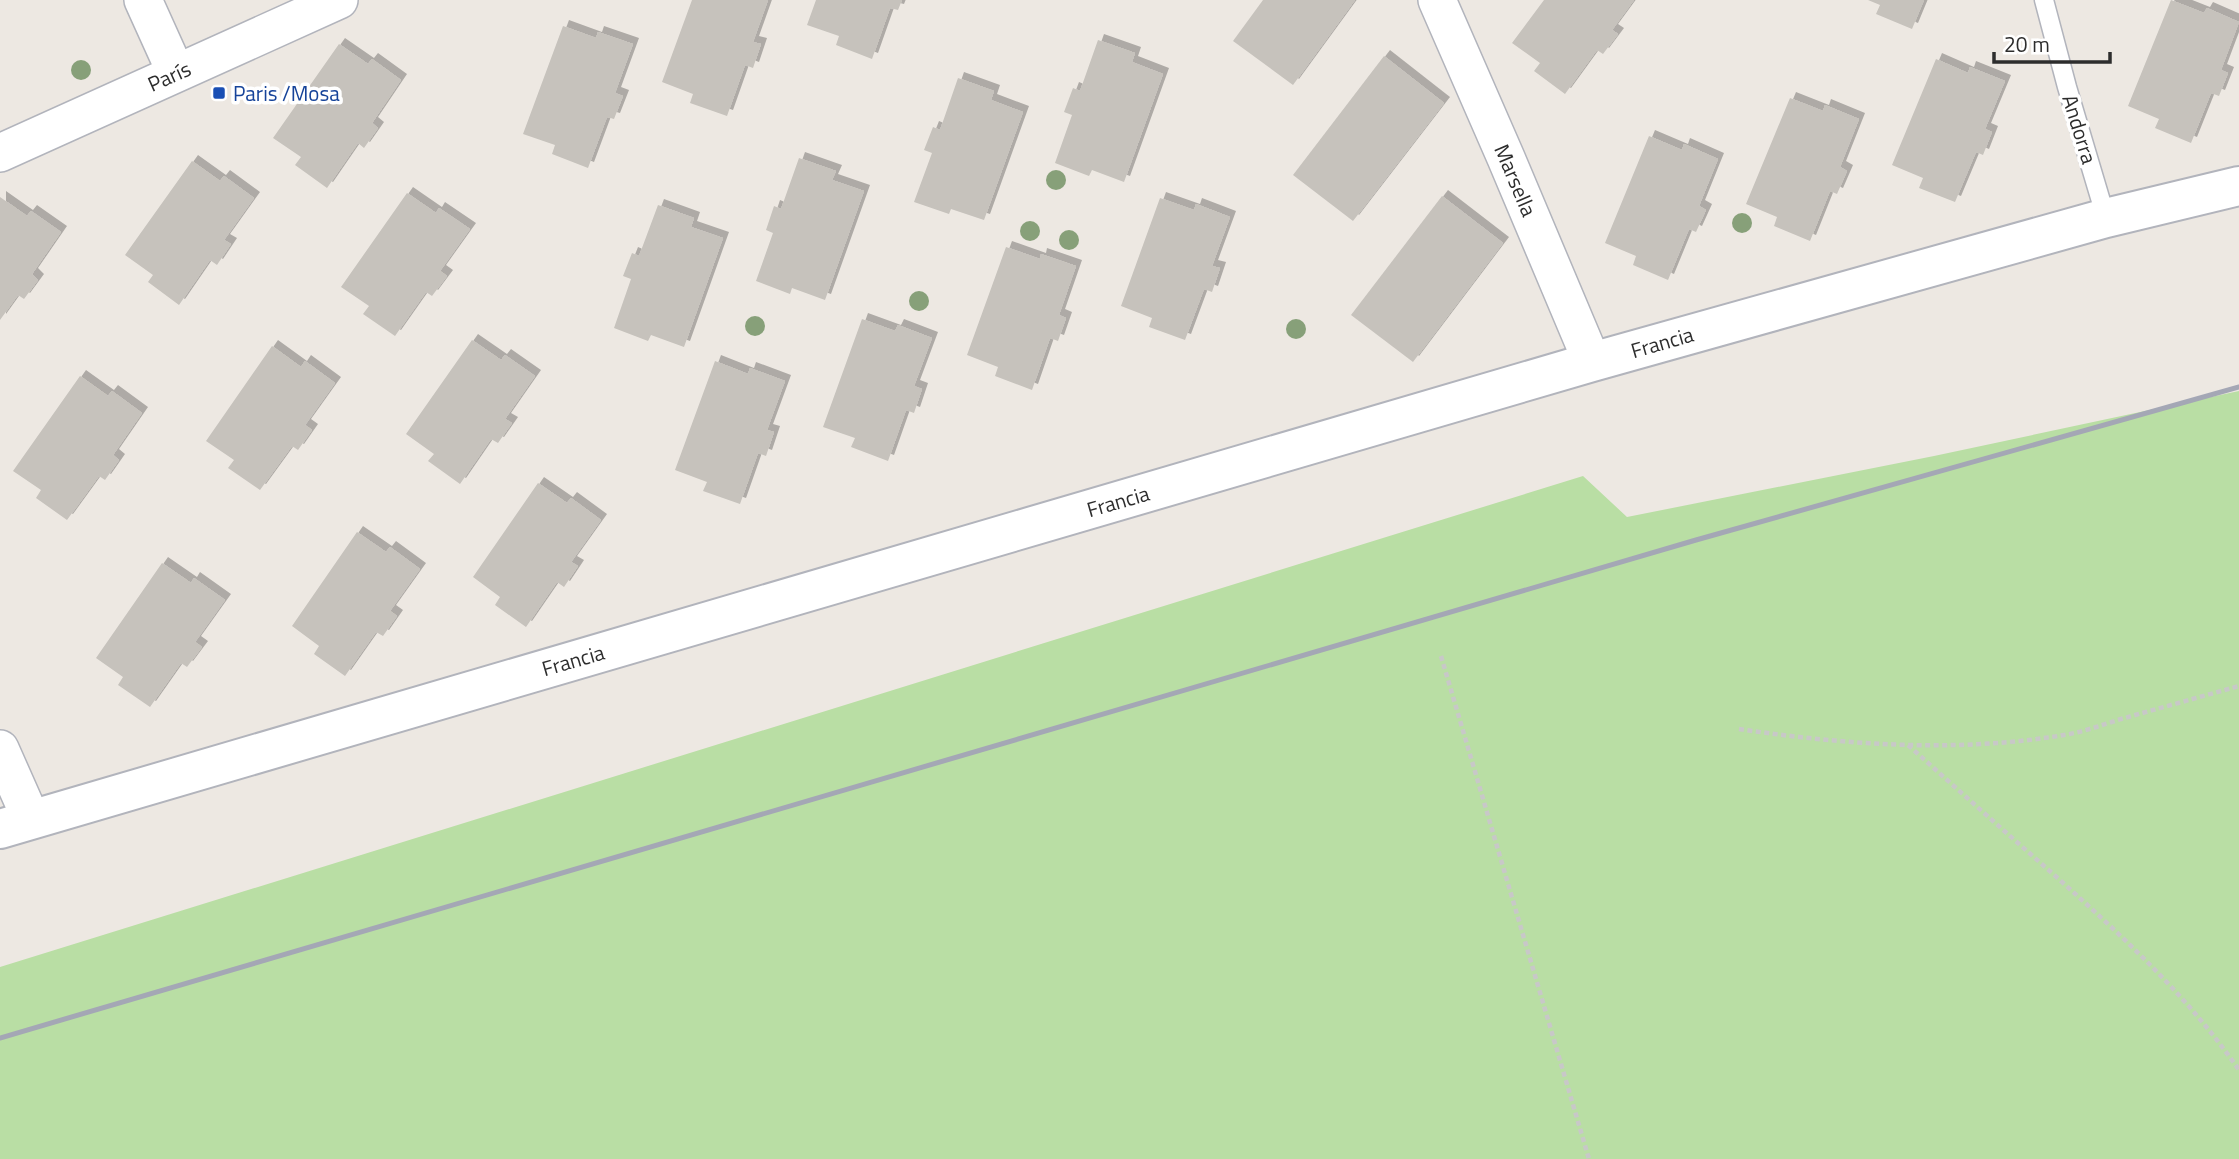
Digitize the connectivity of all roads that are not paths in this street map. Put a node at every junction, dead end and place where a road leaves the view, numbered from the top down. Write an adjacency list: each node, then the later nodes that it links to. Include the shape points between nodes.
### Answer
1 (143, 0): 5 (street)
2 (339, 0): 5 (street, París)
3 (1437, 0): 9 (street, Marsella)
4 (2044, 0): 8 (lane, Andorra)
5 (176, 73): 6 (street, París)
6 (2, 152)
7 (2239, 187): 8 (street, Francia)
8 (2106, 218): 9 (street, Francia)
9 (1592, 362): 11 (street, Francia)
10 (0, 749): 11 (street)
11 (15, 824)

